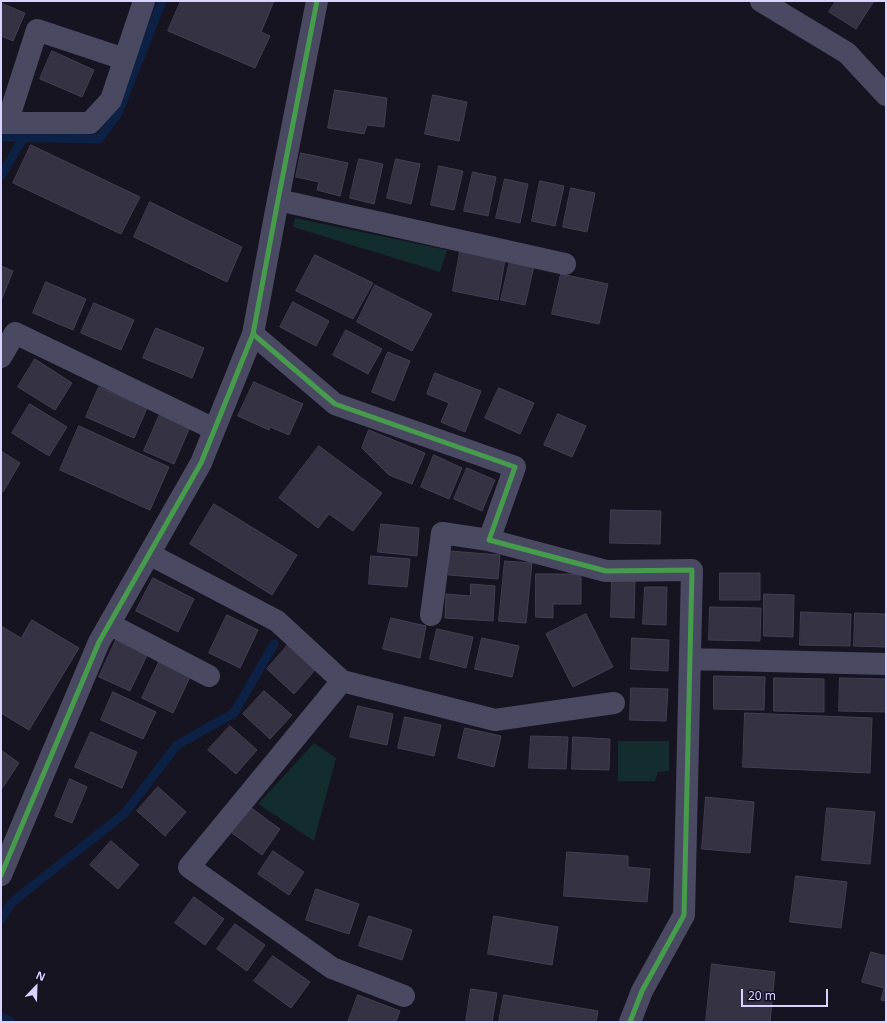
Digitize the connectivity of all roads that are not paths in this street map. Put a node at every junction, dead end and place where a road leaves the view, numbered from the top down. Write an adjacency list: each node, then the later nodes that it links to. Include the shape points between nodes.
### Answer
1 (144, 1): 4 (street)
2 (317, 1): 7 (street)
3 (761, 1): 5 (street, via 847,53)
4 (124, 59): 6 (street, via 111,100 90,122); 6 (street, via 37,30)
5 (886, 95)
6 (4, 123)
7 (278, 200): 8 (street); 9 (street)
8 (565, 264)
9 (253, 334): 11 (street); 12 (street, via 335,404 515,467)
10 (1, 357): 11 (street, via 15,333)
11 (214, 429): 13 (street, via 201,463)
12 (488, 540): 14 (street, via 442,533); 16 (street, via 606,571 692,570)
13 (149, 554): 15 (street); 19 (street, via 277,621)
14 (431, 615)
15 (108, 624): 18 (street); 21 (street)
16 (690, 659): 17 (street); 24 (street, via 684,915 642,991)
17 (886, 664)
18 (209, 676)
19 (342, 681): 20 (street, via 495,720); 23 (street, via 189,867 332,968)
20 (614, 703)
21 (8, 838): 22 (street)
22 (1, 875)
23 (404, 996)
24 (630, 1022)

